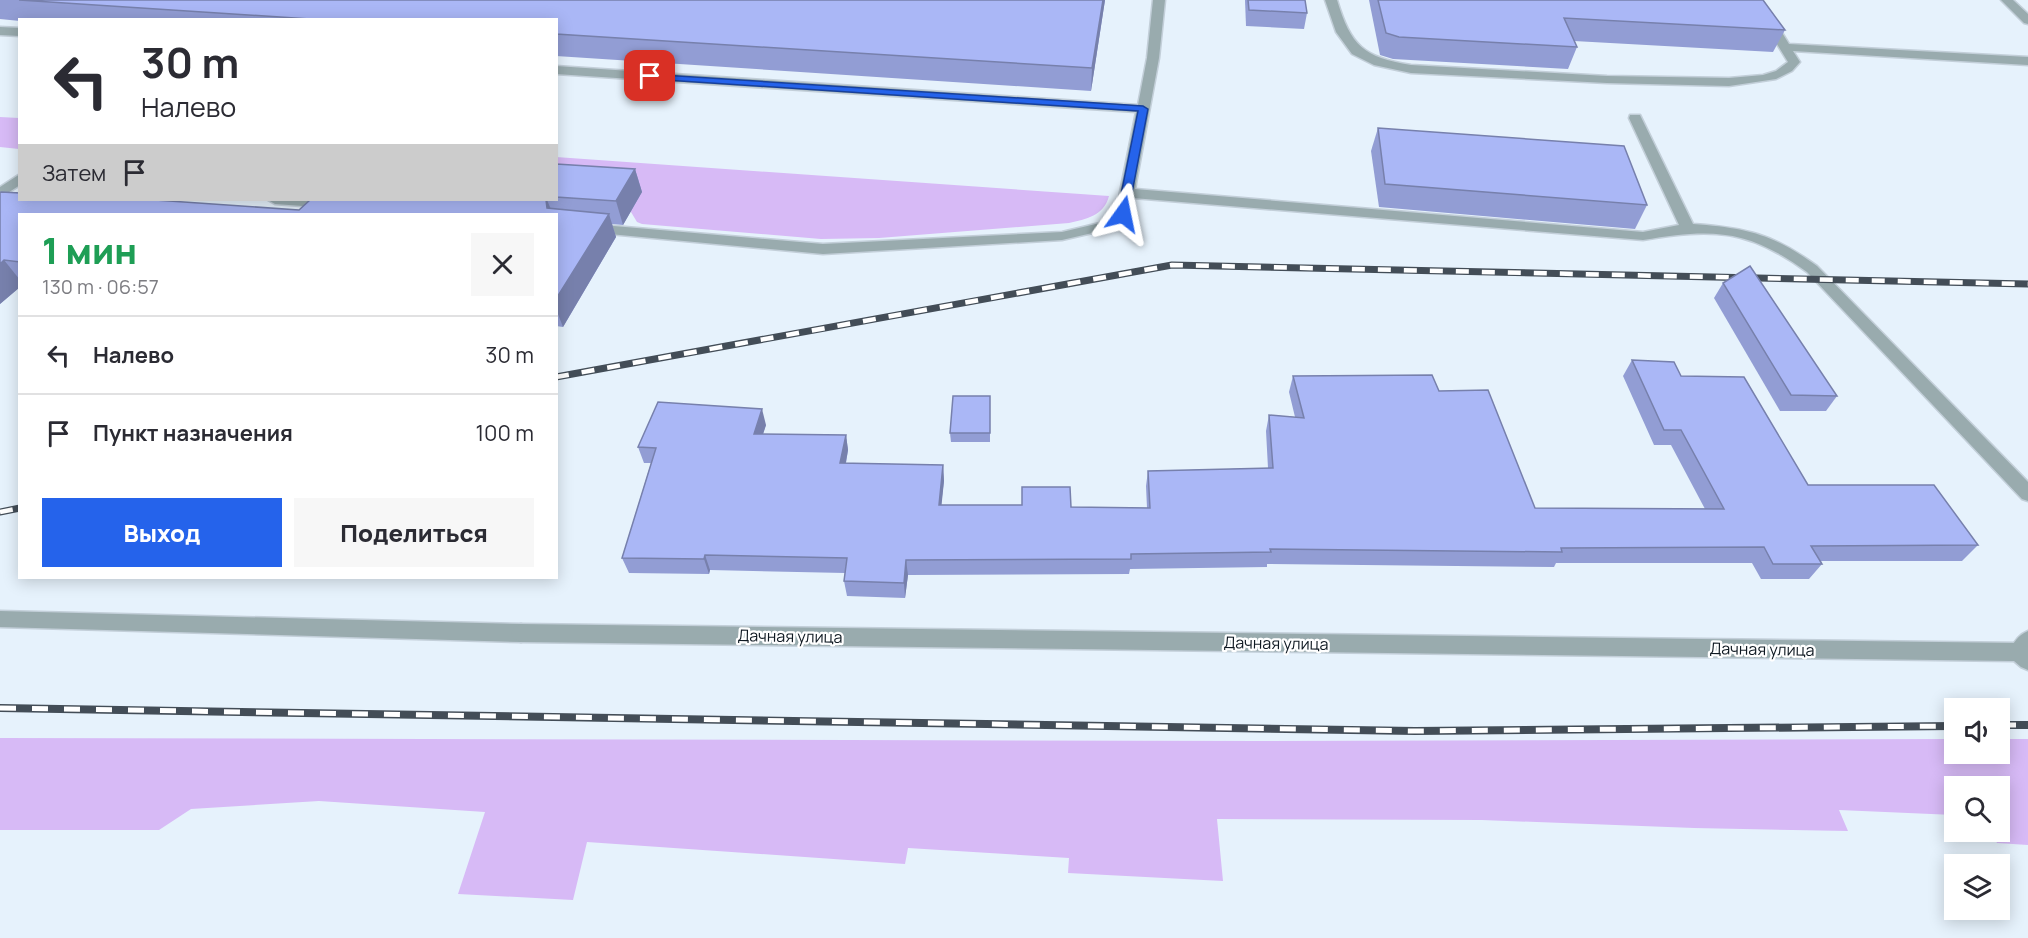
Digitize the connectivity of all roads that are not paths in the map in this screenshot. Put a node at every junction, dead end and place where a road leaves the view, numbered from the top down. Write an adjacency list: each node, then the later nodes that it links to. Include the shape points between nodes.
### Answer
1 (1159, 0): 11 (street)
2 (1331, 0): 8 (street, via 1350,47 1382,64 1411,69 1745,81 1765,79 1789,69 1794,62)
3 (1756, 0): 8 (street)
4 (2007, 0): 5 (street)
5 (2028, 21)
6 (0, 31): 7 (street)
7 (18, 32)
8 (1787, 47): 9 (street)
9 (2028, 61)
10 (558, 70): 11 (street)
11 (1143, 109): 16 (street)
12 (1635, 118): 21 (street)
13 (0, 175): 14 (street)
14 (18, 177)
15 (18, 179): 17 (street)
16 (1127, 193): 20 (street, via 1123,214 1109,225 1062,236 1012,241 823,249); 21 (street, via 1643,236)
17 (0, 194)
18 (287, 201): 19 (street)
19 (346, 206)
20 (558, 225)
21 (1688, 228): 22 (street, via 1743,232 1788,250 1812,269)
22 (2028, 494)
23 (0, 619): 24 (street, Дачная улица, via 521,633)
24 (2025, 651)

